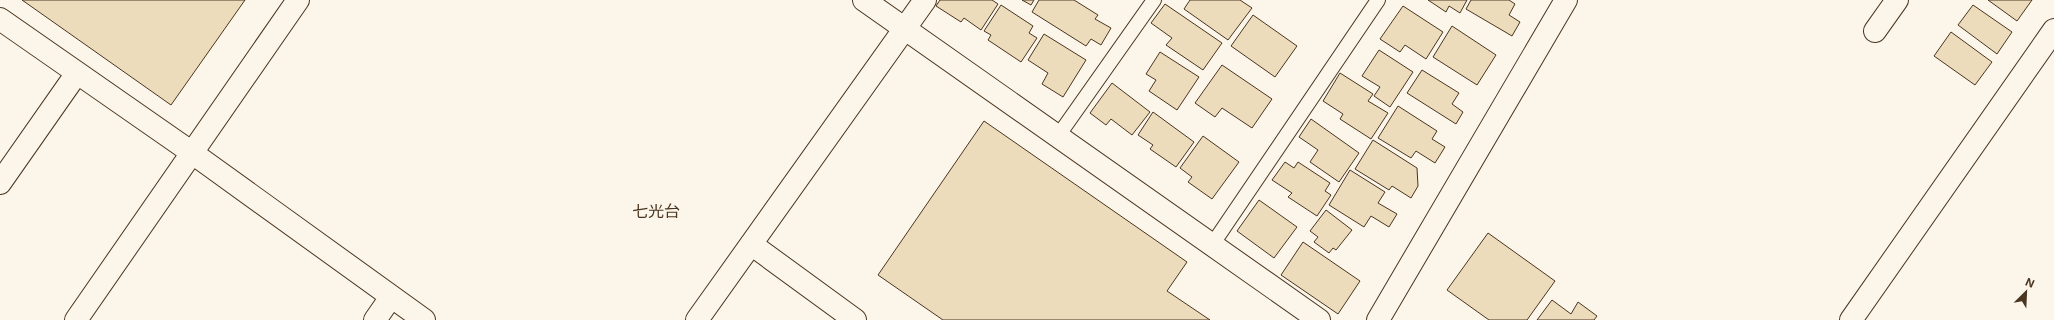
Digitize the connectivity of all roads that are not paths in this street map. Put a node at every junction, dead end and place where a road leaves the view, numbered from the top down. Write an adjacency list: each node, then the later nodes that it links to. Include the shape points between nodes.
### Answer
1 (298, 0): 14 (street)
2 (864, 0): 9 (street)
3 (925, 0): 9 (street)
4 (1154, 0): 13 (lane)
5 (1378, 0): 17 (lane)
6 (1566, 0): 25 (street)
7 (1897, 0): 11 (street)
8 (0, 19): 12 (street)
9 (905, 29): 13 (street); 16 (street)
10 (2054, 30): 26 (street)
11 (1875, 31)
12 (77, 73): 14 (street); 15 (street)
13 (1058, 136): 17 (street)
14 (191, 152): 18 (street); 19 (street)
15 (0, 183)
16 (751, 244): 22 (street); 23 (street)
17 (1212, 245): 24 (street)
18 (391, 297): 20 (street); 21 (street)
19 (76, 320)
20 (375, 320)
21 (424, 320)
22 (697, 320)
23 (855, 320)
24 (1319, 320)
25 (1378, 320)
26 (1851, 320)

